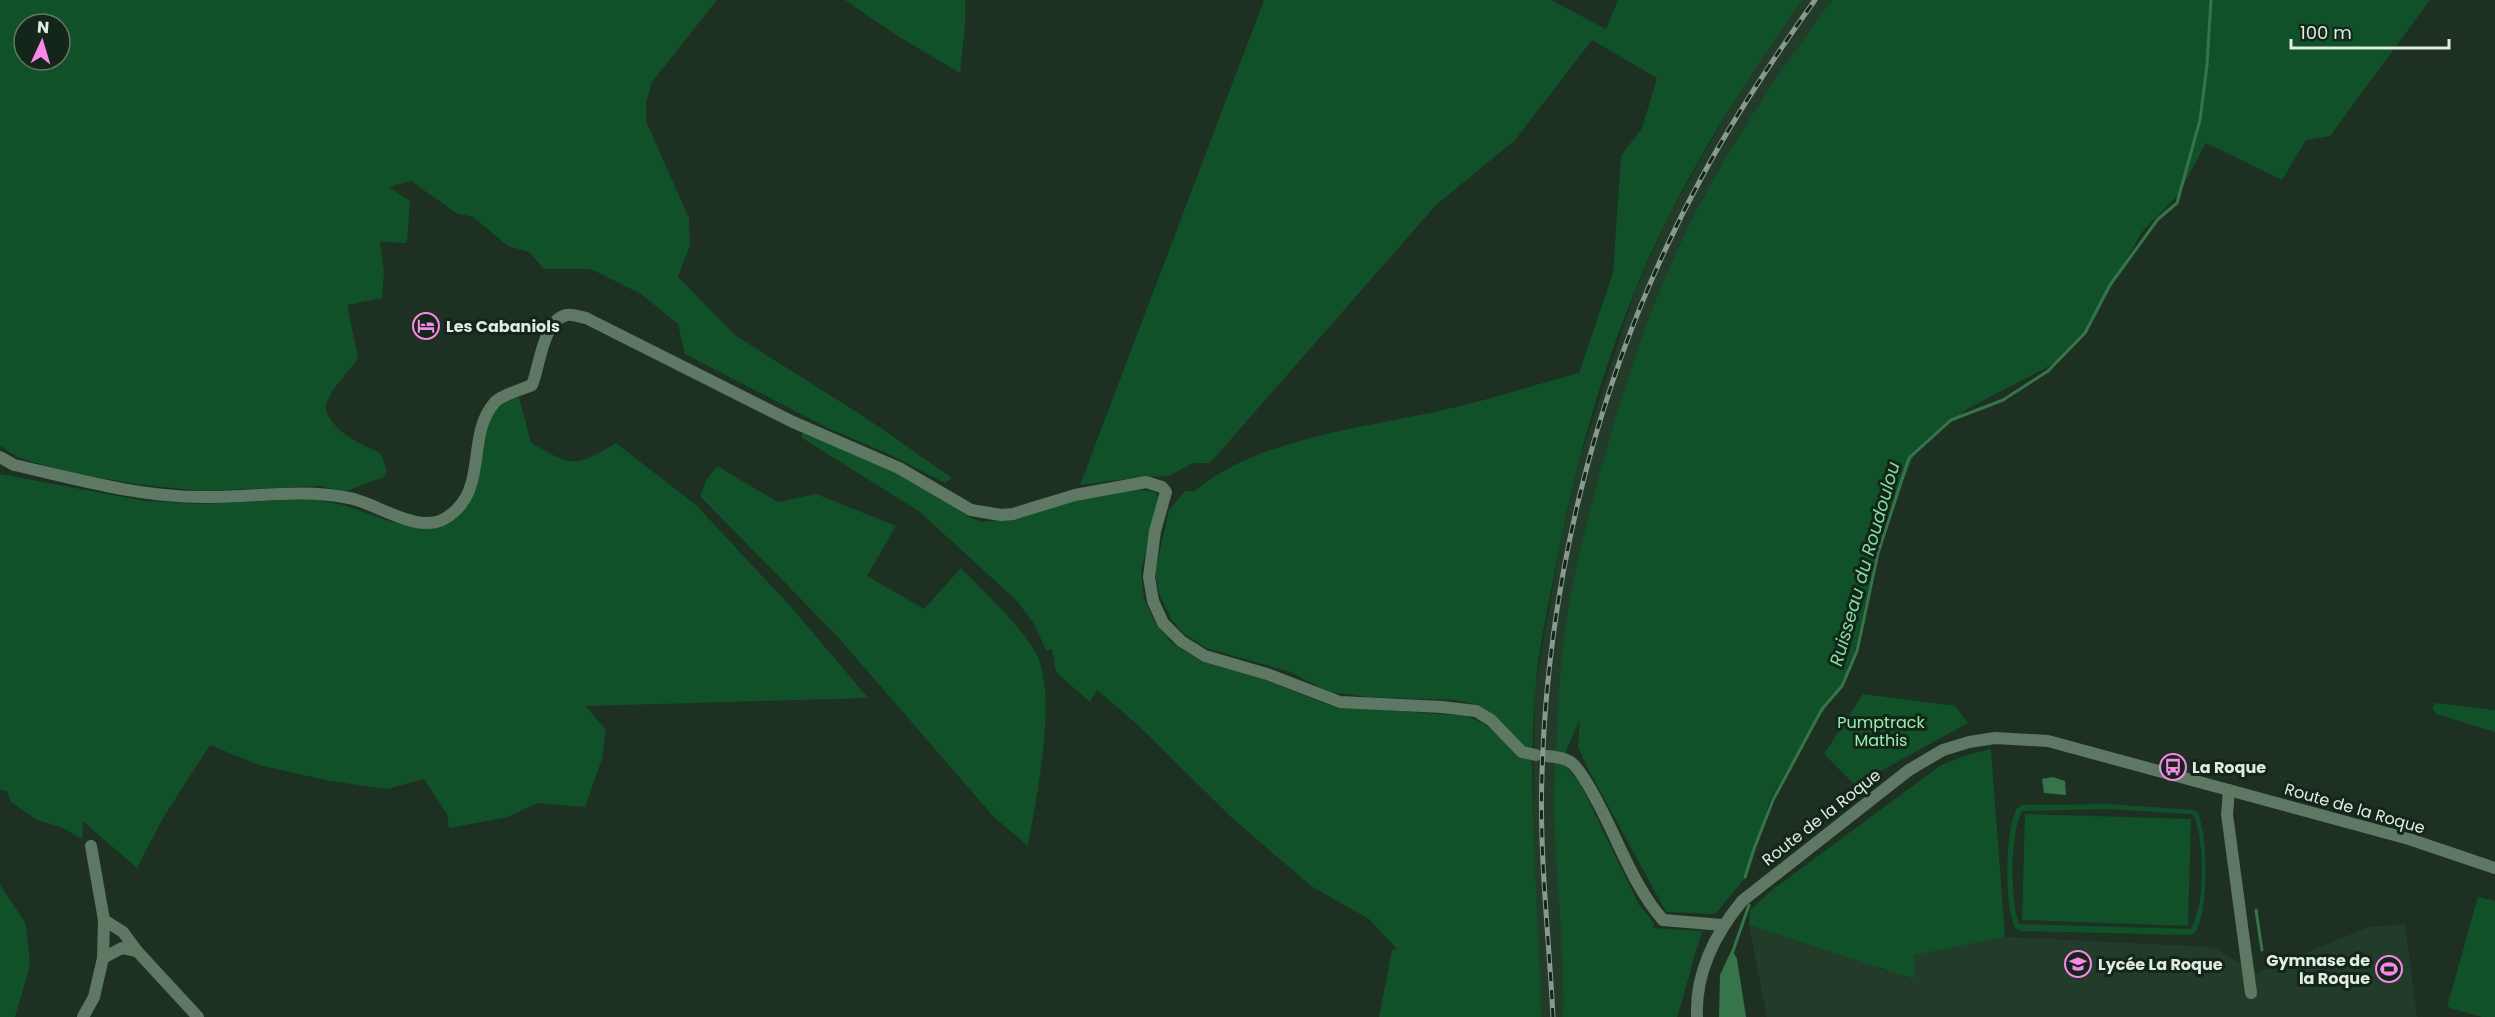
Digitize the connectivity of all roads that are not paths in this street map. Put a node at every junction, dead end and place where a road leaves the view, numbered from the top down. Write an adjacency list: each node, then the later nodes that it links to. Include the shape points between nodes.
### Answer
1 (0, 457): 6 (street, via 14,465 136,492 202,497 308,492 350,498 414,522 443,520 462,504 471,489 483,420 496,401 532,385 546,334 559,318 570,314 586,318 793,422 899,468 971,510 1013,514 1089,492 1146,482 1162,487 1167,492 1166,501 1155,531 1149,577 1153,601 1163,623 1181,641 1205,656 1340,702 1476,711 1491,720 1522,752 1560,757 1583,775 1648,903 1663,920)
2 (2229, 790): 4 (street, Route de la Roque, via 2409,839); 6 (street, Route de la Roque, via 2048,741 1995,738 1969,742 1943,750 1909,770 1742,900); 9 (street, via 2228,814)
3 (91, 846): 5 (street)
4 (2495, 868)
5 (104, 920): 7 (street, via 123,932); 8 (street)
6 (1722, 925): 12 (street, Route de la Roque, via 1700,980)
7 (137, 951): 8 (street, via 122,948); 11 (street)
8 (103, 958): 10 (street, via 94,997)
9 (2251, 993)
10 (83, 1017)
11 (198, 1017)
12 (1697, 1017)

